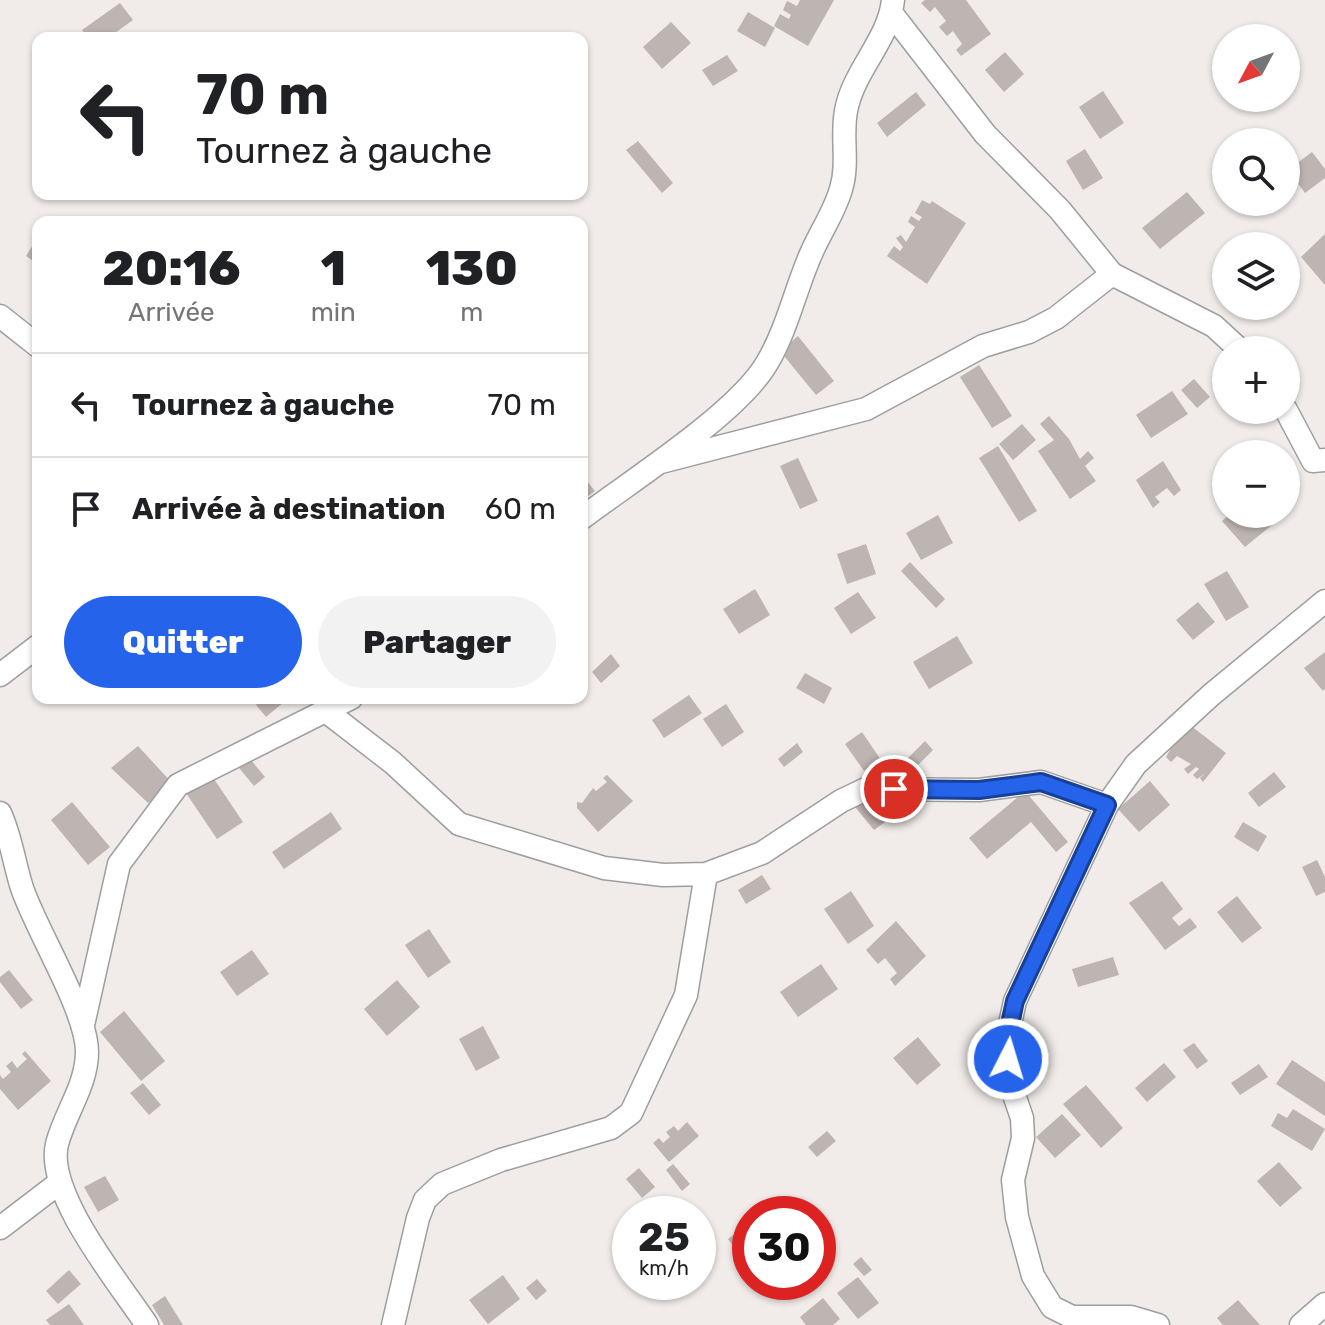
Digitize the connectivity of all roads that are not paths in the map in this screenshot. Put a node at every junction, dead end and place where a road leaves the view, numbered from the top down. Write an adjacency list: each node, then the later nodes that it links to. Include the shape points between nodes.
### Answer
1 (892, 7): 2 (street, via 985,134 1060,210); 8 (street, via 845,112 841,190 767,364 730,405)
2 (1112, 274): 4 (street); 8 (street, via 1056,318 983,346 866,409)
3 (0, 316): 5 (street)
4 (1225, 336)
5 (32, 341)
6 (1293, 424): 7 (street, via 1313,461)
7 (1325, 460)
8 (654, 464): 9 (street)
9 (588, 514)
10 (1325, 601): 15 (street, via 1136,764)
11 (32, 651): 12 (street)
12 (0, 675)
13 (341, 704): 14 (street)
14 (327, 712): 17 (street, via 459,824 604,868); 18 (street, via 178,785 119,864)
15 (1107, 805): 17 (street, via 1041,782 979,790 866,789 762,853); 24 (street, via 1015,1001 1007,1038 1009,1080 1023,1138 1013,1180 1033,1276 1052,1307 1072,1317 1131,1317)
16 (0, 813): 18 (street, via 22,887)
17 (706, 874): 23 (street, via 686,995 631,1113 611,1128 501,1160 442,1184 425,1200 418,1218)
18 (83, 1025): 19 (street, via 87,1053 78,1094 56,1145)
19 (59, 1183): 20 (street); 22 (street)
20 (0, 1228)
21 (1325, 1304): 25 (street)
22 (147, 1325)
23 (393, 1325)
24 (1158, 1325)
25 (1301, 1325)

